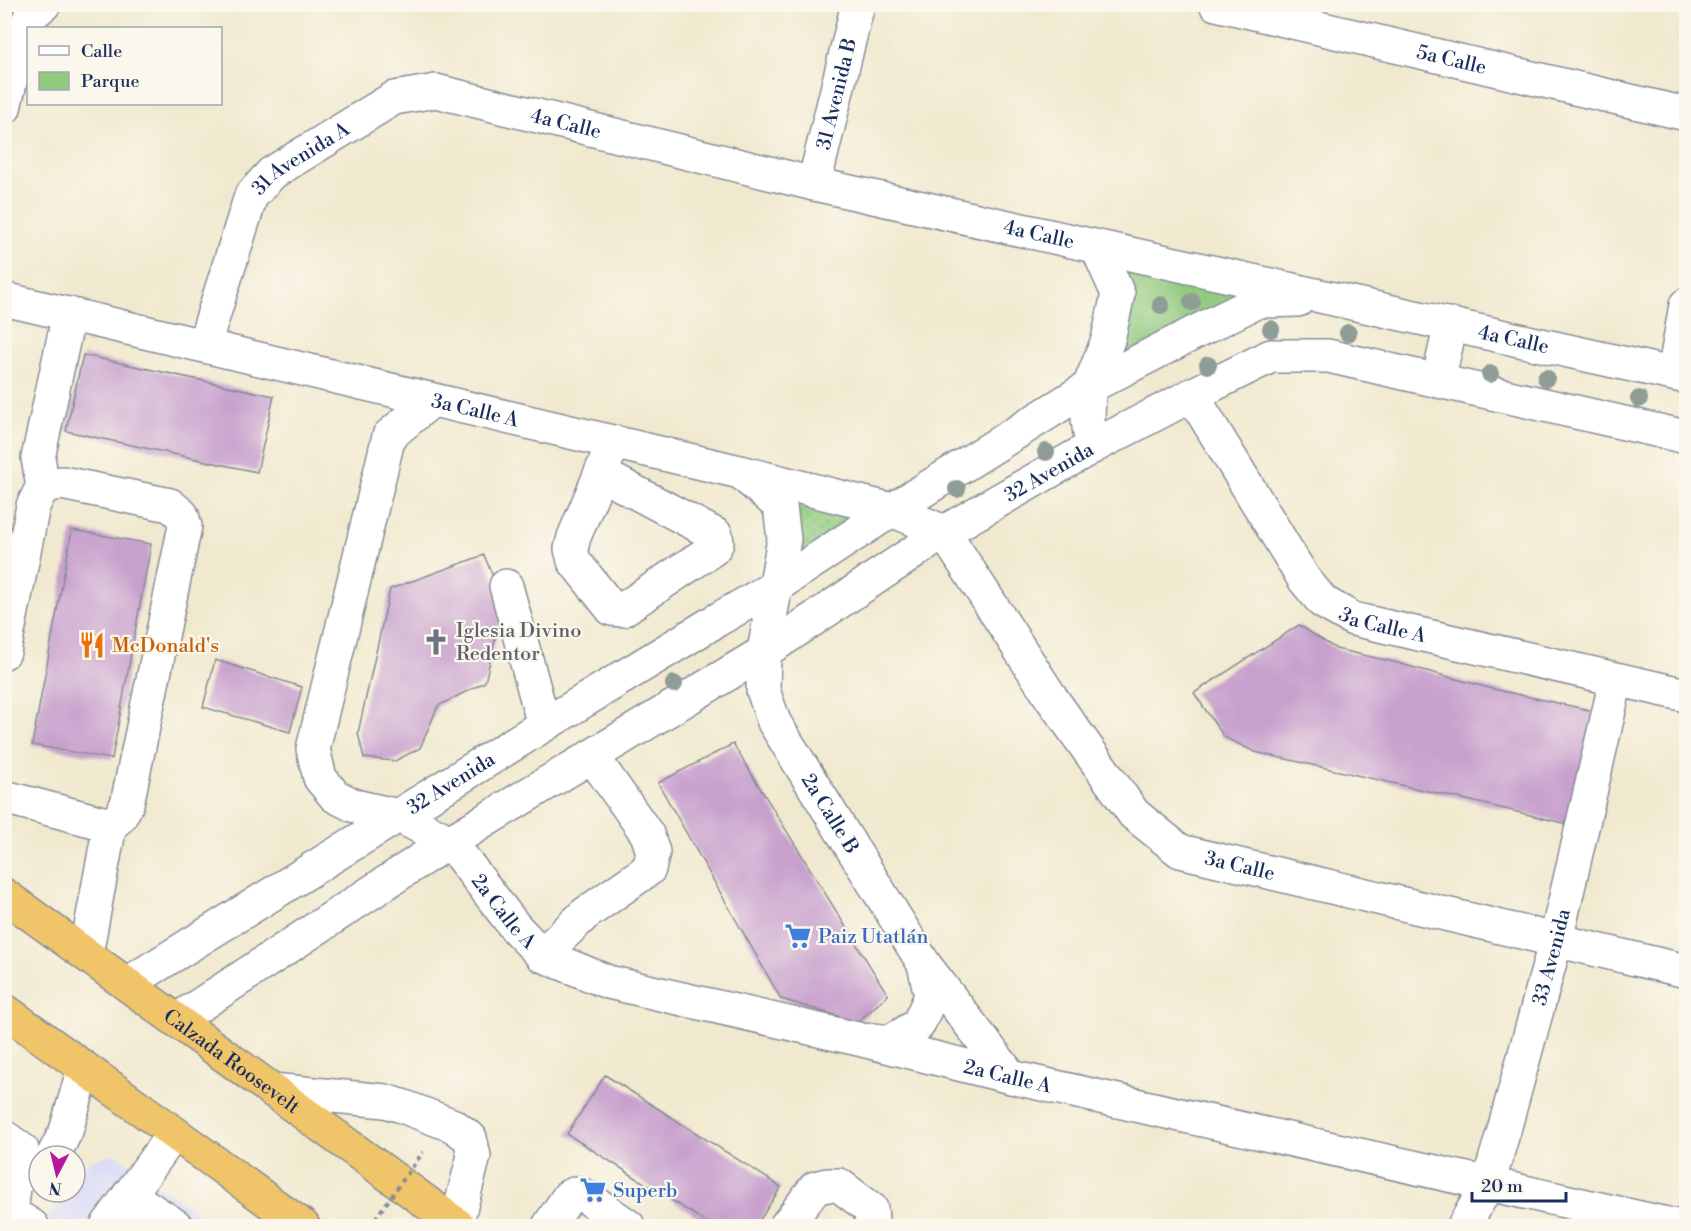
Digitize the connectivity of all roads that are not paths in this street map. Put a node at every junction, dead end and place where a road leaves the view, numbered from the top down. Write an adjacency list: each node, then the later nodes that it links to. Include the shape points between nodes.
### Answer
1 (44, 4): 5 (street, via 31,15 21,36)
2 (858, 4): 7 (street, 31 Avenida B)
3 (1216, 4): 6 (street, 5a Calle)
4 (394, 98): 7 (street, 4a Calle, via 436,91); 14 (street, 31 Avenida A, via 272,173 251,196)
5 (4, 108)
6 (1686, 114)
7 (814, 184): 8 (street, 4a Calle)
8 (1097, 247): 10 (street, 4a Calle); 18 (street, via 1118,294 1108,340)
9 (4, 299): 12 (street, 3a Calle A)
10 (1338, 299): 13 (street, 4a Calle); 18 (street, 32 Avenida, via 1258,301)
11 (1686, 305): 15 (street)
12 (69, 314): 14 (street, 3a Calle A); 27 (street, via 38,458)
13 (1451, 324): 15 (street, 4a Calle); 16 (street)
14 (204, 345): 17 (street, 3a Calle A)
15 (1680, 375)
16 (1438, 381): 19 (street, 32 Avenida, via 1328,356 1271,356); 22 (street)
17 (357, 382): 20 (street, 3a Calle A); 21 (street)
18 (1089, 387): 24 (street); 28 (street, 32 Avenida)
19 (1192, 394): 24 (street, 32 Avenida); 34 (street, 3a Calle A, via 1304,579 1323,602 1353,619)
20 (432, 400): 21 (street); 23 (street, 3a Calle A)
21 (389, 436): 39 (street, 2a Calle A, via 313,749 320,778 335,796 356,806)
22 (1686, 436)
23 (613, 444): 25 (street, 3a Calle A); 26 (street)
24 (1092, 447): 29 (street, 32 Avenida)
25 (740, 472): 28 (street, 3a Calle A); 31 (street, via 780,506 784,539)
26 (601, 474): 26 (street, via 571,549 574,561 612,609 622,610 713,549 716,535)
27 (43, 486): 32 (street, via 33,506); 40 (street, via 62,483 170,505 182,514 185,526 127,804)
28 (892, 510): 29 (street, 3a Calle A); 31 (street, 32 Avenida)
29 (944, 532): 33 (street, 32 Avenida); 43 (street, 3a Calle, via 1052,699 1134,814 1180,851)
30 (506, 586): 36 (street)
31 (776, 586): 33 (street); 36 (street, 32 Avenida)
32 (4, 652)
33 (764, 652): 37 (street, 32 Avenida); 46 (street, 2a Calle B, via 763,690 774,722)
34 (1616, 680): 35 (street, 3a Calle A); 43 (street, 33 Avenida)
35 (1686, 695)
36 (544, 725): 39 (street, 32 Avenida)
37 (592, 756): 41 (street, 32 Avenida); 45 (street, via 647,834 653,852 649,868 585,914)
38 (4, 797): 40 (street)
39 (399, 816): 41 (street, 2a Calle A); 48 (street, 32 Avenida)
40 (110, 825): 44 (street)
41 (450, 842): 45 (street, 2a Calle A, via 515,927); 50 (street, 32 Avenida)
42 (4, 895): 44 (highway, Calzada Roosevelt)
43 (1556, 940): 47 (street, 3a Calle); 58 (street, 33 Avenida)
44 (86, 954): 48 (highway, Calzada Roosevelt)
45 (542, 955): 51 (street, 2a Calle A, via 608,982)
46 (924, 964): 51 (street, 2a Calle B, via 931,996 918,1025 890,1042); 53 (street, 2a Calle B)
47 (1686, 971)
48 (127, 984): 50 (highway, Calzada Roosevelt)
49 (4, 1010): 52 (highway)
50 (177, 1020): 54 (highway, Calzada Roosevelt)
51 (858, 1039): 53 (street, 2a Calle A)
52 (84, 1068): 55 (highway); 57 (street)
53 (1011, 1077): 58 (street, 2a Calle A)
54 (272, 1090): 62 (highway, Calzada Roosevelt); 62 (street, via 385,1101 454,1126 470,1138 474,1156)
55 (174, 1133): 59 (street); 65 (highway)
56 (4, 1137): 61 (street, via 22,1150 23,1168 14,1187)
57 (59, 1144)
58 (1488, 1184): 70 (street, 33 Avenida); 71 (street, 2a Calle A)
59 (129, 1195): 63 (street); 64 (street)
60 (27, 1200): 61 (street)
61 (16, 1220)
62 (458, 1226)
63 (107, 1227)
64 (176, 1227)
65 (303, 1227)
66 (549, 1227): 67 (street, via 569,1196 577,1193)
67 (628, 1227)
68 (786, 1227): 69 (street, via 815,1188 839,1185 871,1209)
69 (870, 1227)
70 (1464, 1227)
71 (1676, 1227)

